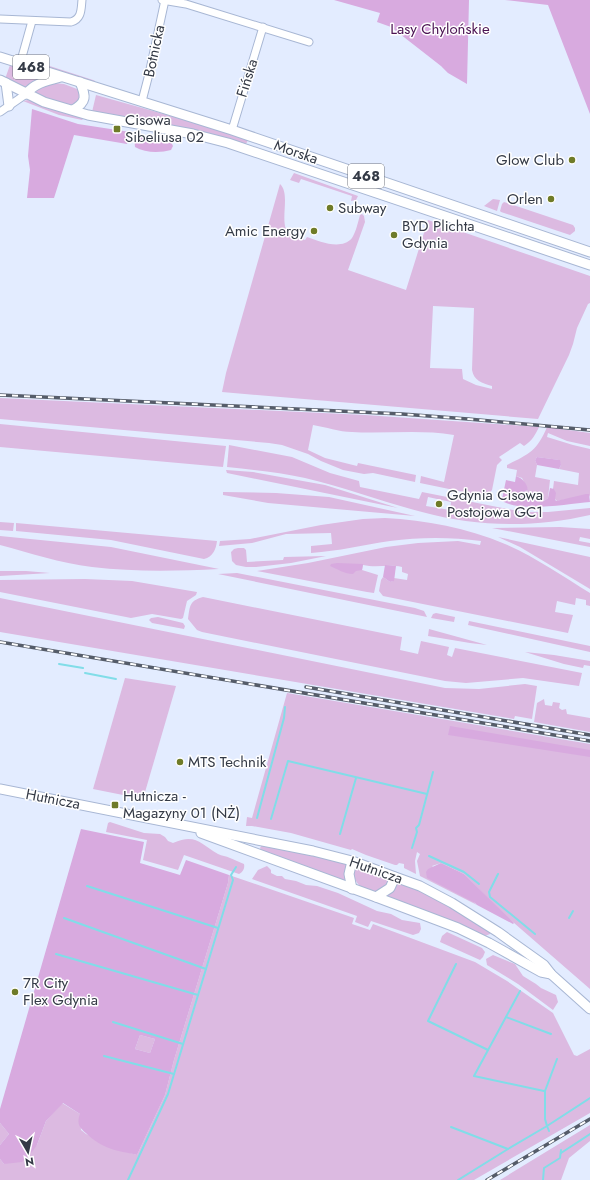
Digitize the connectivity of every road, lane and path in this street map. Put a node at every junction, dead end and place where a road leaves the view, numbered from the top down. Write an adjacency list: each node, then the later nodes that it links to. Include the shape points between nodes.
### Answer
1 (82, 0): 4 (street, via 80,14 74,22)
2 (163, 0): 5 (street, via 186,4); 13 (street, Botnicka)
3 (0, 19): 4 (street)
4 (32, 21): 8 (street)
5 (263, 27): 6 (street); 17 (street, Fińska)
6 (309, 42)
7 (0, 57): 8 (main road, Morska / 468)
8 (20, 64): 9 (main road, Morska / 468)
9 (62, 76): 11 (main road, Morska / 468); 12 (main road, via 37,84)
10 (3, 82): 12 (main road, Morska / 468); 14 (main road)
11 (80, 82): 13 (main road, Morska / 468); 15 (main road, via 84,99 80,106)
12 (26, 94): 14 (street); 15 (main road, Morska / 468)
13 (142, 101): 17 (main road, Morska / 468)
14 (9, 106): 16 (street)
15 (73, 110): 19 (main road, Morska / 468, via 228,143)
16 (0, 112)
17 (232, 130): 18 (main road, Morska / 468)
18 (590, 252)
19 (590, 265)
20 (0, 789): 21 (main road, Hutnicza)
21 (177, 824): 22 (main road, Hutnicza); 23 (main road, Hutnicza)
22 (258, 839): 23 (main road); 24 (main road, Hutnicza)
23 (255, 853): 26 (main road, Hutnicza)
24 (352, 861): 25 (main road, Hutnicza); 26 (main road, via 349,874)
25 (395, 877): 27 (main road, via 390,888); 28 (main road, Hutnicza, via 433,893)
26 (352, 889): 27 (main road, Hutnicza)
27 (376, 897): 29 (main road, Hutnicza, via 458,928)
28 (498, 932): 29 (main road); 30 (main road, Hutnicza, via 544,965)
29 (489, 944): 30 (main road, Hutnicza, via 542,972)
30 (551, 974): 31 (main road, Hutnicza)
31 (590, 1008)

